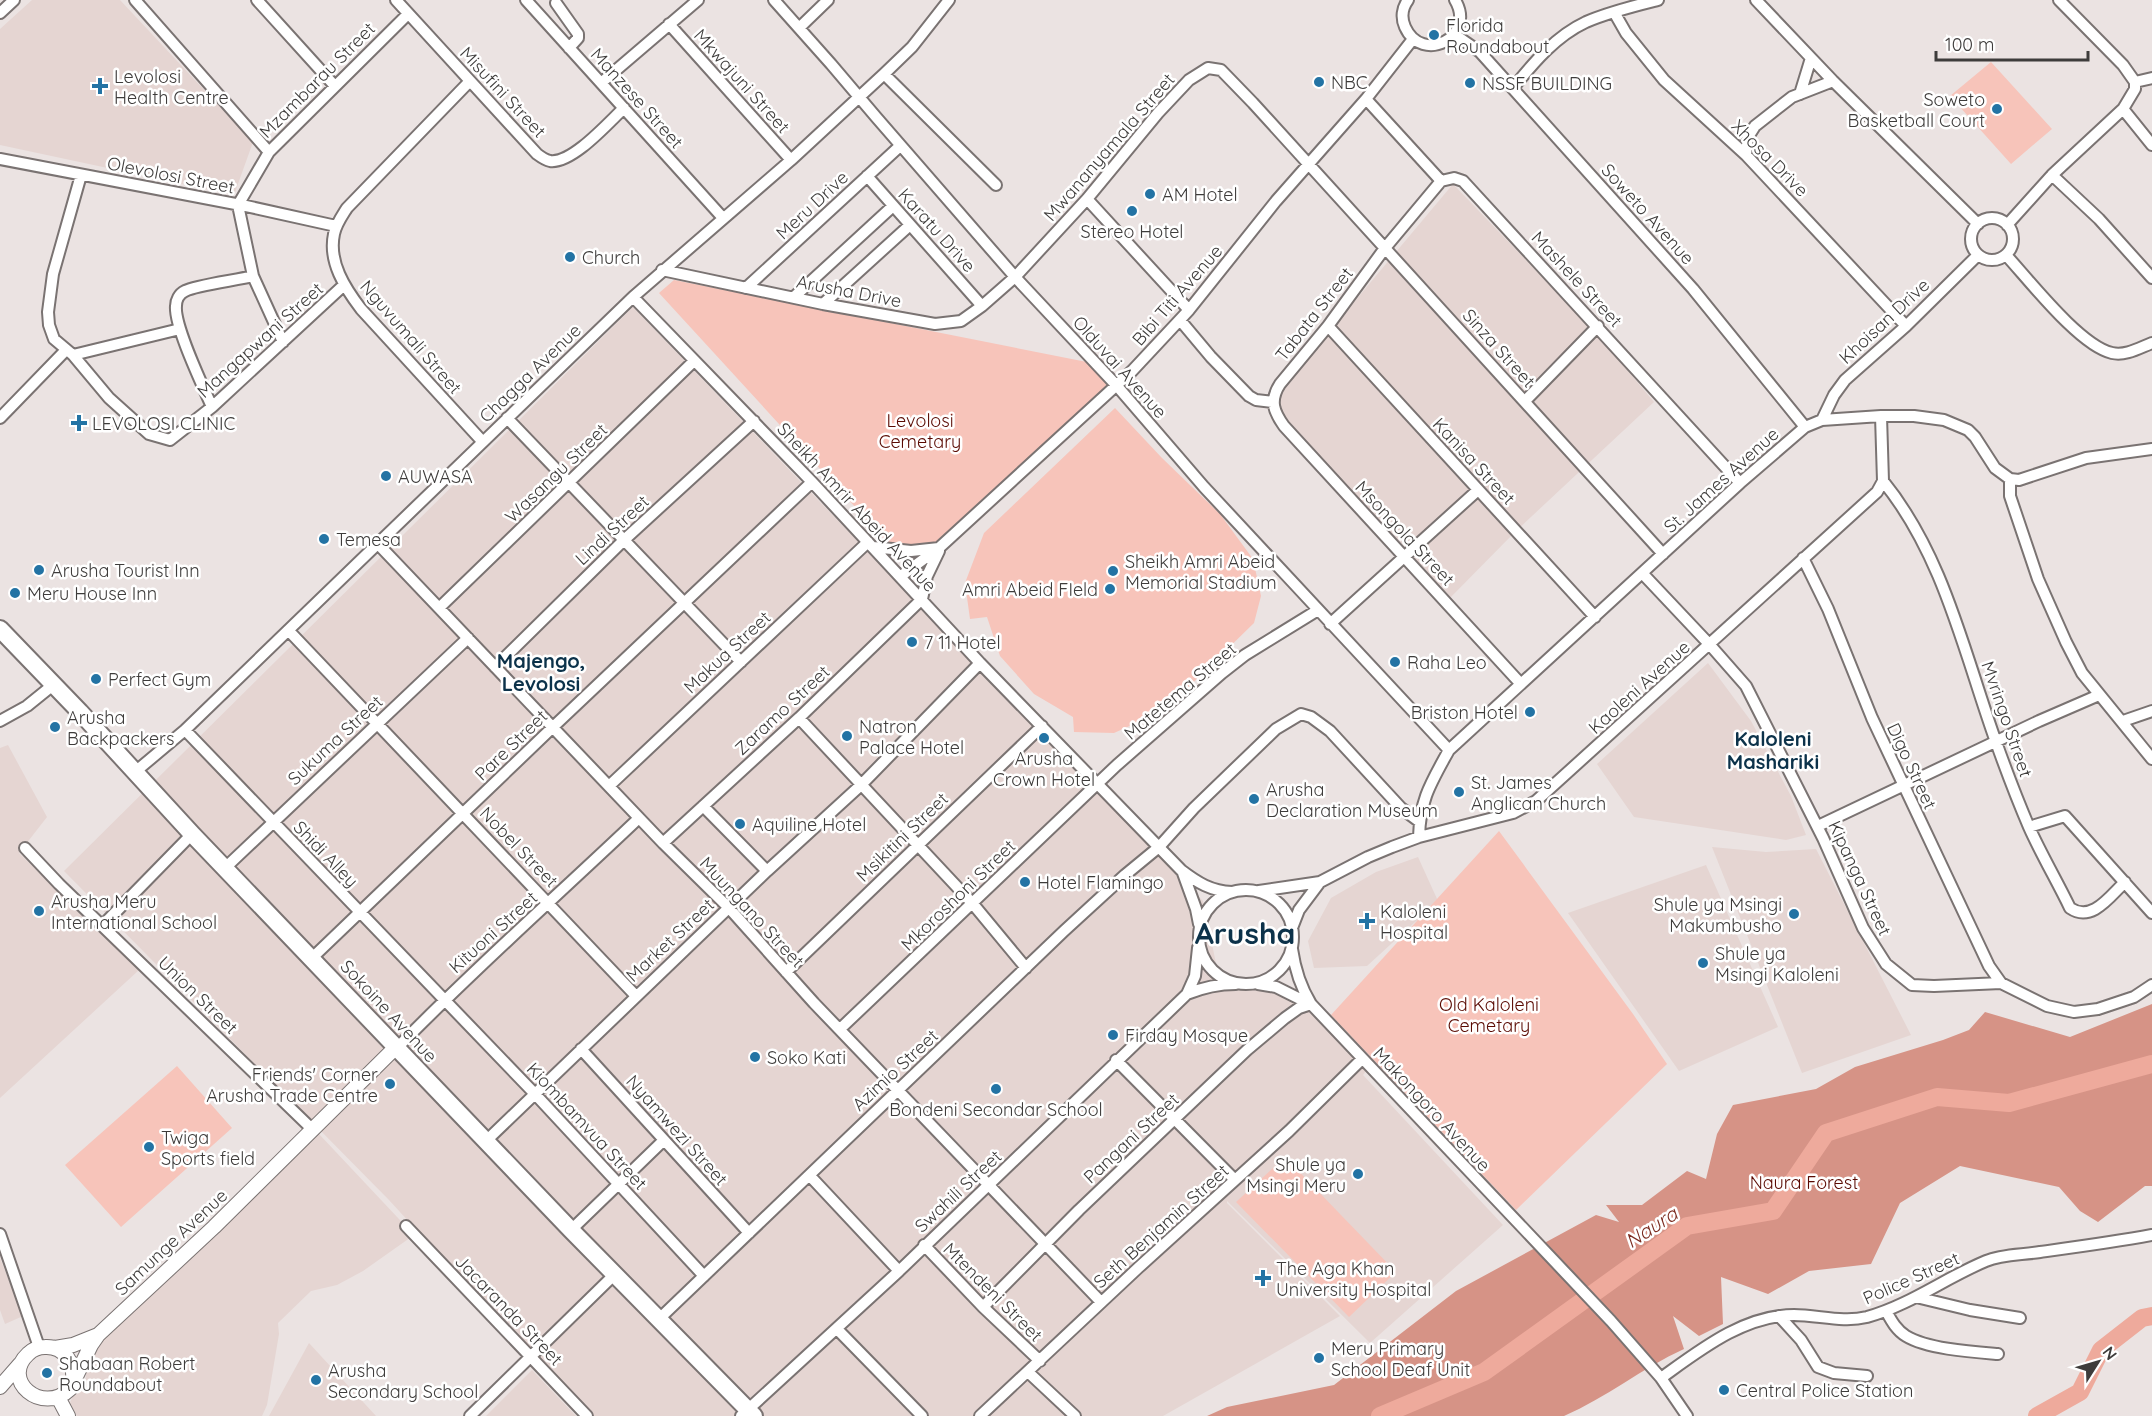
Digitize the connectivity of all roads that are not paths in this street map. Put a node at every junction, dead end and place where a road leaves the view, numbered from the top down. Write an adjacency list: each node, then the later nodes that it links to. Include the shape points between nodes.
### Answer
1 (15, 0): 17 (street)
2 (135, 0): 41 (street)
3 (257, 0): 32 (street)
4 (396, 0): 18 (street, Misufini Street)
5 (526, 0): 19 (street, Manzese Street)
6 (698, 0): 20 (street)
7 (774, 0): 21 (street, Olduvai Avenue)
8 (828, 0): 21 (street)
9 (949, 0): 26 (street, Chagga Avenue, via 912,47)
10 (1408, 0): 23 (street, via 1403,23)
11 (1455, 0): 22 (street, via 1460,24)
12 (1658, 0): 16 (street)
13 (1756, 0): 25 (street)
14 (2058, 0): 30 (street)
15 (557, 1): 19 (street); 24 (street, via 578,34)
16 (1614, 12): 33 (street, via 1587,22 1552,44); 42 (street, Xhosa Drive, via 1664,80)
17 (0, 14)
18 (408, 14): 28 (street, Misufini Street); 32 (street, Mzambarau Street)
19 (541, 16): 24 (street, Manzese Street)
20 (669, 24): 31 (street); 44 (street, Mkwajuni Street)
21 (800, 28): 35 (street, Olduvai Avenue)
22 (1454, 34): 23 (street, via 1435,45); 33 (street, Soweto Avenue, via 1480,52)
23 (1413, 39): 36 (street, Bibi Titi Avenue)
24 (569, 48): 31 (street, Manzese Street)
25 (1811, 58): 29 (street); 34 (street)
26 (884, 74): 35 (street, Chagga Avenue); 50 (street)
27 (2152, 78): 30 (street)
28 (470, 81): 37 (street, Misufini Street, via 537,154 551,161 566,158); 58 (street, via 358,196)
29 (1833, 81): 34 (street); 55 (street)
30 (2135, 82): 38 (street)
31 (601, 83): 37 (street, Manzese Street)
32 (334, 85): 41 (street, Mzambarau Street)
33 (1513, 88): 91 (street, Soweto Avenue, via 1693,290)
34 (1800, 94): 42 (street, via 1755,126 1748,137)
35 (859, 96): 40 (street, Olduvai Avenue); 44 (street, Chagga Avenue)
36 (1366, 99): 45 (street, Bibi Titi Avenue); 49 (street)
37 (624, 108): 54 (street, Manzese Street)
38 (2123, 109): 39 (street); 47 (street)
39 (2152, 145)
40 (900, 146): 48 (street, Meru Drive); 64 (street, Olduvai Avenue)
41 (269, 152): 52 (street, Mzambarau Street)
42 (1746, 156): 76 (street, Xhosa Drive)
43 (0, 159): 46 (street, Olevolosi Street)
44 (791, 160): 54 (street, Chagga Avenue)
45 (1308, 165): 51 (street, Mwananyamala Street, via 1221,70 1208,68 1189,80 1158,113); 59 (street, Sinza Street); 72 (street, Bibi Titi Avenue)
46 (81, 175): 52 (street, Olevolosi Street); 80 (street, Mangapwani Street, via 50,292 49,325 54,339)
47 (2052, 175): 57 (street); 65 (street)
48 (867, 176): 53 (street, Karatu Drive); 67 (street, Meru Drive)
49 (1441, 181): 59 (street); 75 (street, Mashele Street, via 1463,181)
50 (996, 185)
51 (1087, 199): 64 (street, Mwananyamala Street); 72 (street)
52 (238, 205): 58 (street, Olevolosi Street); 63 (street)
53 (894, 206): 56 (street, Karatu Drive); 69 (street)
54 (723, 218): 62 (street, Chagga Avenue)
55 (1978, 224): 57 (street, via 1991,218); 60 (street, via 1971,243)
56 (910, 225): 70 (street); 71 (street, Karatu Drive)
57 (2007, 225): 61 (street, via 2013,241)
58 (336, 226): 66 (street, Nguvumali Street, via 334,251)
59 (1384, 248): 74 (street, Tabata Street); 83 (street, Sinza Street)
60 (1978, 255): 61 (street, via 1997,260); 76 (street, Khoisan Drive)
61 (2006, 255): 79 (street, via 2092,344 2112,353 2128,353)
62 (662, 270): 67 (street, Arusha Drive); 68 (street, Chagga Avenue)
63 (253, 276): 77 (street, via 179,295 176,308); 78 (street)
64 (1015, 277): 71 (street, Arusha Drive); 82 (street, Olduvai Avenue)
65 (2152, 278)
66 (344, 285): 78 (street, Mangapwani Street); 92 (street, Nguvumali Street, via 361,309)
67 (746, 288): 69 (street, Arusha Drive)
68 (633, 297): 81 (street, Sheikh Amrir Abeid Avenue); 88 (street, Chagga Avenue)
69 (794, 297): 70 (street, Arusha Drive)
70 (824, 304): 71 (street, Arusha Drive, via 935,324 961,321)
71 (982, 306)
72 (1188, 310): 73 (street, Bibi Titi Avenue)
73 (1180, 320): 82 (street, Bibi Titi Avenue); 84 (street, via 1249,396)
74 (1328, 326): 84 (street, Tabata Street, via 1280,384); 99 (street, Kanisa Street)
75 (1598, 326): 83 (street); 98 (street, Mashele Street)
76 (1906, 326): 89 (street, Khoisan Drive, via 1845,380)
77 (180, 328): 80 (street); 85 (street)
78 (283, 342): 85 (street, Mangapwani Street)
79 (2152, 343)
80 (70, 352): 85 (street, Mangapwani Street, via 109,398 149,434 170,440); 87 (street)
81 (694, 361): 90 (street, Sheikh Amrir Abeid Avenue); 97 (street, Wasangu Street)
82 (1117, 386): 103 (street, Bibi Titi Avenue); 112 (street, Olduvai Avenue)
83 (1525, 401): 104 (street, Sinza Street)
84 (1273, 402): 105 (street, Msongola Street, via 1275,414 1284,426)
85 (212, 407)
86 (1881, 416): 89 (street, St. James Avenue); 94 (street, St. James Avenue, via 1914,416 1960,426 1975,437 1995,468); 95 (street)
87 (0, 418)
88 (507, 418): 92 (street, Chagga Avenue); 97 (street)
89 (1822, 420): 91 (street, St. James Avenue)
90 (754, 421): 96 (street, Sheikh Amrir Abeid Avenue); 100 (street, Lindi Street)
91 (1804, 427): 98 (street, St. James Avenue)
92 (482, 441): 101 (street, Chagga Avenue)
93 (2152, 449): 94 (street, via 2086,458 2019,480)
94 (2010, 479): 124 (street, via 2010,496 2038,579 2082,673)
95 (1883, 481): 106 (street, Kaoleni Avenue, via 1877,492); 133 (street, Mvringo Street, via 1902,505 1929,554 1952,609)
96 (812, 482): 102 (street, Sheikh Amrir Abeid Avenue); 110 (street, Pare Street)
97 (570, 483): 100 (street); 111 (street, Wasangu Street)
98 (1740, 483): 104 (street, St. James Avenue)
99 (1478, 490): 105 (street); 113 (street, Kanisa Street)
100 (624, 540): 110 (street); 121 (street, Lindi Street)
101 (378, 544): 111 (street, Muungano Street); 116 (street, Chagga Avenue)
102 (871, 545): 103 (street, via 911,551); 108 (street, Sheikh Amrir Abeid Avenue); 119 (street, Makua Street)
103 (940, 547): 108 (street, Bibi Titi Avenue); 109 (street)
104 (1663, 554): 107 (street, St. James Avenue)
105 (1405, 556): 114 (street); 122 (street, Msongola Street)
106 (1803, 558): 118 (street, Kaoleni Avenue); 140 (street, Digo Street)
107 (1642, 574): 113 (street, St. James Avenue); 118 (street, Kipanga Street)
108 (901, 576): 109 (street, Sheikh Amrir Abeid Avenue)
109 (922, 599): 120 (street, Sheikh Amrir Abeid Avenue); 126 (street, Zaramo Street)
110 (684, 602): 119 (street); 131 (street, Pare Street)
111 (439, 608): 117 (street, Muungano Street)
112 (1318, 610): 114 (street, Olduvai Avenue); 137 (street, Matetema Street, via 1221,673)
113 (1595, 617): 122 (street, St. James Avenue)
114 (1330, 624): 134 (street, Olduvai Avenue)
115 (0, 629): 123 (main road, Sokoine Avenue)
116 (289, 631): 129 (street, Nobel Street); 132 (street, Chagga Avenue)
117 (468, 638): 121 (street, Muungano Street); 129 (street, Sukuma Street)
118 (1710, 645): 146 (street, Kipanga Street, via 1746,686); 149 (street, Kaoleni Avenue, via 1536,801 1514,813)
119 (741, 662): 139 (street, Makua Street)
120 (980, 663): 130 (street, Sheikh Amrir Abeid Avenue); 138 (street, Market Street)
121 (495, 667): 131 (street, Muungano Street)
122 (1520, 683): 134 (street, St. James Avenue)
123 (53, 685): 127 (street); 136 (main road, Sokoine Avenue)
124 (2099, 695): 128 (street); 133 (street)
125 (2152, 711): 128 (street)
126 (799, 718): 138 (street); 141 (street, Zaramo Street)
127 (0, 721)
128 (2123, 721): 135 (street)
129 (376, 723): 142 (street, Nobel Street); 144 (street, Sukuma Street)
130 (1042, 726): 137 (street, Sheikh Amrir Abeid Avenue); 151 (street, Msikitini Street)
131 (553, 727): 139 (street, Muungano Street); 142 (street, Pare Street)
132 (185, 730): 136 (street, Chagga Avenue); 144 (street, Shidi Alley)
133 (1996, 742): 140 (street); 147 (street, Mvringo Street)
134 (1449, 750): 145 (street, St. James Avenue, via 1424,797)
135 (2152, 759)
136 (135, 772): 148 (main road, Sokoine Avenue)
137 (1098, 784): 152 (street, Sheikh Amrir Abeid Avenue); 162 (street, Mkoroshoni Street)
138 (861, 785): 151 (street); 156 (street, Market Street)
139 (609, 786): 143 (street, Muungano Street)
140 (1904, 787): 146 (street); 174 (street, Digo Street, via 1989,966)
141 (703, 806): 150 (street, Zaramo Street); 156 (street)
142 (465, 814): 161 (street, Nobel Street); 165 (street, Pare Street)
143 (639, 818): 150 (street, Muungano Street); 161 (street, Kituoni Street)
144 (272, 822): 154 (street, Sukuma Street); 165 (street, Shidi Alley)
145 (1419, 822): 149 (street, St. James Avenue); 152 (street, Azimio Street, via 1395,802 1330,731 1301,714 1276,729)
146 (1818, 826): 174 (street, Kipanga Street, via 1863,928 1886,964 1912,985)
147 (2029, 827): 158 (street, via 2065,816); 158 (street, Mvringo Street, via 2070,908 2085,914 2100,907)
148 (192, 834): 154 (main road, Sokoine Avenue); 166 (street)
149 (1419, 837): 157 (street, Kaoleni Avenue)
150 (663, 843): 163 (street, Muungano Street)
151 (917, 846): 162 (street); 173 (street, Msikitini Street)
152 (1159, 847): 155 (street, Sheikh Amrir Abeid Avenue); 172 (street, Azimio Street)
153 (25, 848): 166 (street, Union Street)
154 (225, 868): 171 (main road, Sokoine Avenue)
155 (1181, 870): 160 (street, via 1198,884); 167 (street)
156 (767, 871): 163 (street, Market Street)
157 (1320, 882): 159 (street, Kaoleni Avenue); 168 (street, Kaoleni Avenue, via 1299,910)
158 (2125, 882): 164 (street)
159 (1259, 891): 160 (street); 168 (street, via 1277,901)
160 (1232, 892): 167 (street, via 1211,905)
161 (550, 903): 179 (street, Nobel Street); 180 (street, Kituoni Street)
162 (973, 904): 172 (street); 182 (street, Mkoroshoni Street)
163 (729, 908): 173 (street, Muungano Street); 179 (street, Market Street)
164 (2152, 912)
165 (360, 913): 171 (street, Pare Street); 180 (street, Shidi Alley)
166 (103, 925): 190 (street, Union Street)
167 (1199, 928): 169 (street)
168 (1292, 928): 170 (street)
169 (1198, 940): 175 (street, via 1210,968); 178 (street, Swahili Street, via 1195,976)
170 (1292, 949): 176 (street, via 1280,971); 181 (street, Makongoro Avenue, via 1298,978)
171 (312, 958): 183 (main road, Sokoine Avenue)
172 (1026, 968): 187 (street, Azimio Street)
173 (786, 972): 182 (street, Muungano Street)
174 (2001, 983): 177 (street, Kipanga Street, via 2047,1006 2074,1012 2134,997)
175 (1236, 984): 176 (street); 178 (street, Swahili Street, via 1203,987)
176 (1257, 984): 181 (street, via 1285,991)
177 (2152, 985)
178 (1187, 994): 186 (street, Swahili Street)
179 (636, 996): 184 (street, Market Street)
180 (443, 1000): 183 (street, Kituoni Street); 188 (street, Kiombamvua Street)
181 (1311, 1004): 185 (street, Makongoro Avenue); 189 (street, Pangani Street, via 1299,1008 1258,1040)
182 (840, 1029): 187 (street, Muungano Street)
183 (397, 1047): 190 (street, Samunge Avenue); 192 (main road, Sokoine Avenue)
184 (581, 1049): 188 (street, Market Street); 191 (street, Nyamwezi Street)
185 (1362, 1059): 194 (street, Seth Benjamin Street); 224 (street, Makongoro Avenue)
186 (1116, 1060): 189 (street); 196 (street, Swahili Street)
187 (898, 1089): 193 (street, Azimio Street); 196 (street, Muungano Street)
188 (535, 1094): 192 (street, Market Street); 195 (street, Kiombamvua Street)
189 (1175, 1120): 194 (street); 202 (street, Pangani Street)
190 (313, 1130): 215 (street, Samunge Avenue)
191 (664, 1140): 195 (street); 199 (street, Nyamwezi Street)
192 (486, 1141): 198 (main road, Sokoine Avenue)
193 (810, 1176): 199 (street, Azimio Street); 204 (street)
194 (1235, 1180): 208 (street, Seth Benjamin Street)
195 (617, 1184): 198 (street); 206 (street, Kiombamvua Street)
196 (988, 1185): 202 (street, Muungano Street); 203 (street, Swahili Street)
197 (406, 1226): 219 (street, Jacaranda Street)
198 (571, 1230): 205 (main road, Sokoine Avenue)
199 (749, 1233): 206 (street, Azimio Street)
200 (0, 1234): 216 (street)
201 (2152, 1235): 207 (street, Police Street, via 1994,1258)
202 (1046, 1244): 208 (street, Muungano Street); 209 (street, Pangani Street)
203 (924, 1245): 204 (street, Swahili Street); 209 (street, Mtendeni Street)
204 (898, 1270): 214 (street, Swahili Street)
205 (614, 1275): 213 (main road, Sokoine Avenue); 219 (street)
206 (704, 1276): 213 (street, Azimio Street)
207 (1916, 1298): 210 (street, Police Street); 212 (street)
208 (1101, 1302): 220 (street, Seth Benjamin Street)
209 (983, 1306): 220 (street, Mtendeni Street)
210 (1886, 1311): 211 (street, Police Street, via 1853,1320); 218 (street, via 1907,1337 1967,1351)
211 (1779, 1316): 223 (street, via 1818,1367 1834,1373); 224 (street, Police Street, via 1747,1325 1706,1345)
212 (2020, 1318)
213 (658, 1320): 230 (main road, Sokoine Avenue)
214 (837, 1329): 230 (street, Swahili Street); 234 (street)
215 (98, 1335): 217 (street); 225 (street)
216 (39, 1347): 217 (street); 221 (street)
217 (54, 1348): 225 (street, via 72,1365)
218 (1998, 1353)
219 (530, 1356): 232 (street); 233 (street, Jacaranda Street)
220 (1040, 1361): 222 (street, Seth Benjamin Street)
221 (21, 1363): 226 (street); 228 (street, via 19,1380)
222 (1028, 1372): 235 (street, Seth Benjamin Street); 236 (street)
223 (1867, 1376)
224 (1661, 1378): 237 (street)
225 (73, 1382): 229 (street)
226 (0, 1387)
227 (0, 1392): 228 (street)
228 (27, 1394): 229 (street, via 42,1401)
229 (59, 1399): 231 (street)
230 (747, 1414)
231 (68, 1416)
232 (470, 1416)
233 (588, 1416)
234 (922, 1416)
235 (980, 1416)
236 (1075, 1416)
237 (1687, 1416)

